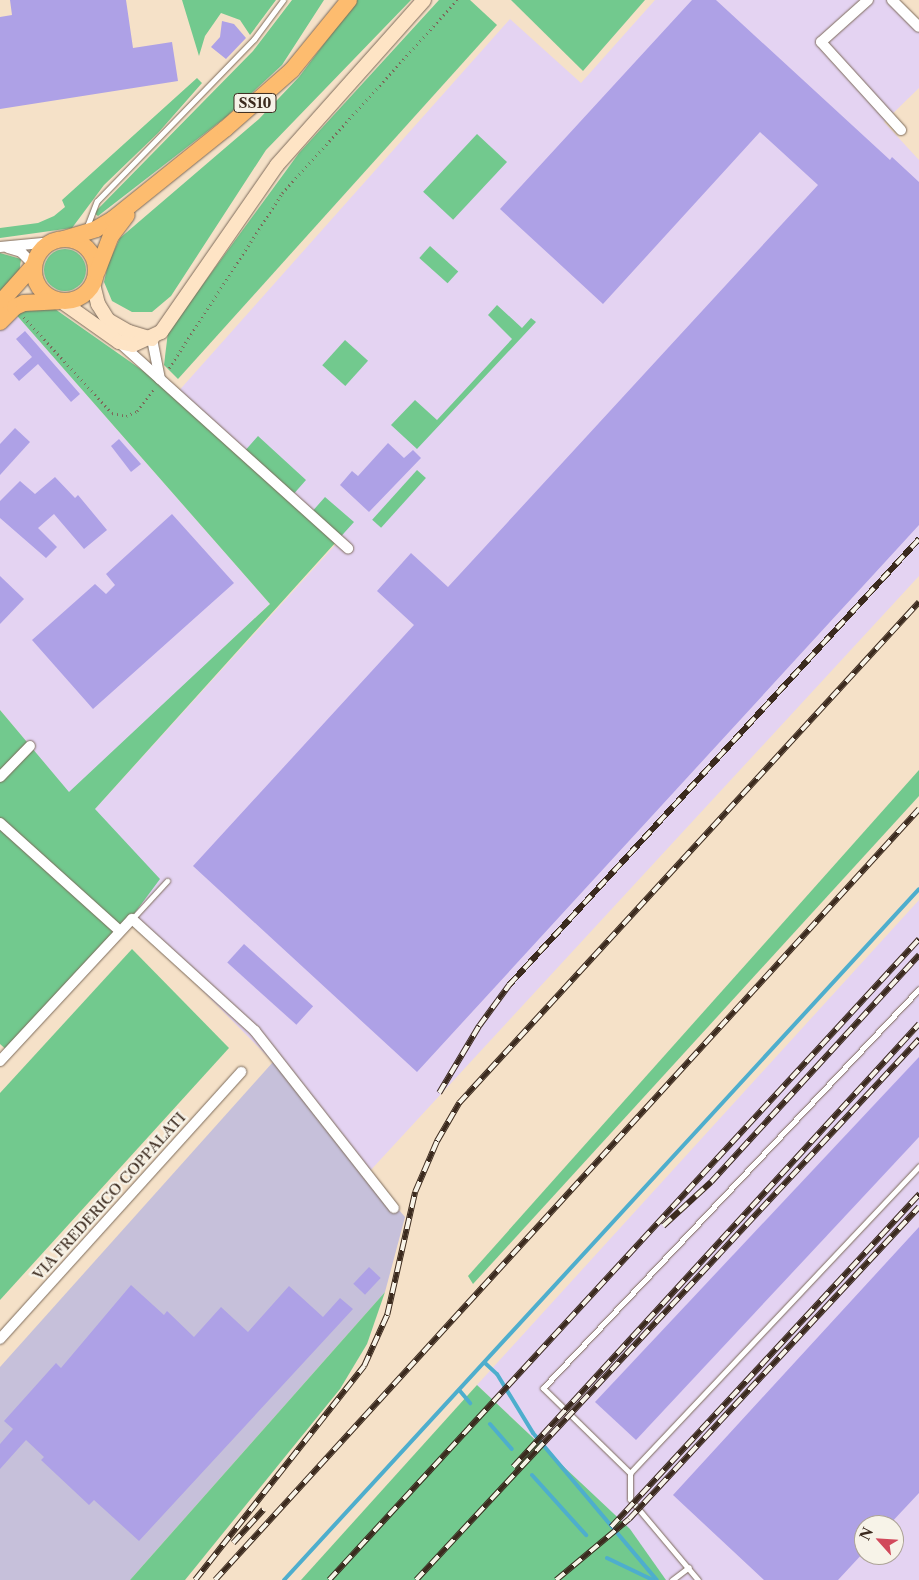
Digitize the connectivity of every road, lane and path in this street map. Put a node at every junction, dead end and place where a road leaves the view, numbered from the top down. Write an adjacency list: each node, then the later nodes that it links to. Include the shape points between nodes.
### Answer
1 (283, 0): 9 (lane, via 254,38 97,201)
2 (349, 0): 8 (main road, SS10, via 292,70)
3 (424, 0): 17 (street, via 277,165 177,310)
4 (868, 0): 7 (street, via 821,42)
5 (892, 0): 6 (street)
6 (919, 27)
7 (901, 130)
8 (147, 193): 9 (main road, SS10, via 113,219); 13 (main road, SS10, via 111,236)
9 (84, 234): 10 (main road, SS10)
10 (58, 240): 11 (street); 12 (main road, via 41,251); 13 (main road, via 75,240 91,253)
11 (1, 247): 12 (street, via 21,252)
12 (34, 265): 14 (main road, via 37,285 43,293); 15 (main road)
13 (95, 279): 14 (main road, via 80,298); 17 (street, via 98,304 108,320 129,332)
14 (60, 302): 16 (main road, via 24,303); 18 (street)
15 (0, 303)
16 (0, 322)
17 (152, 339): 18 (street, via 133,345); 19 (street)
18 (119, 342): 19 (street)
19 (161, 380): 20 (street)
20 (348, 548)
21 (30, 746): 22 (street)
22 (0, 777)
23 (0, 823): 26 (street)
24 (167, 881): 25 (lane)
25 (132, 919): 26 (street); 31 (street, via 255,1031)
26 (120, 931): 28 (street)
27 (919, 989): 33 (lane, via 543,1388)
28 (2, 1055)
29 (241, 1072): 32 (street, VIA FREDERICO COPPALATI)
30 (919, 1166): 33 (lane)
31 (394, 1208)
32 (0, 1339)
33 (630, 1473): 34 (lane, via 630,1499)
34 (689, 1568): 35 (lane); 36 (lane); 37 (lane)
35 (672, 1580)
36 (698, 1580)
37 (702, 1580)

